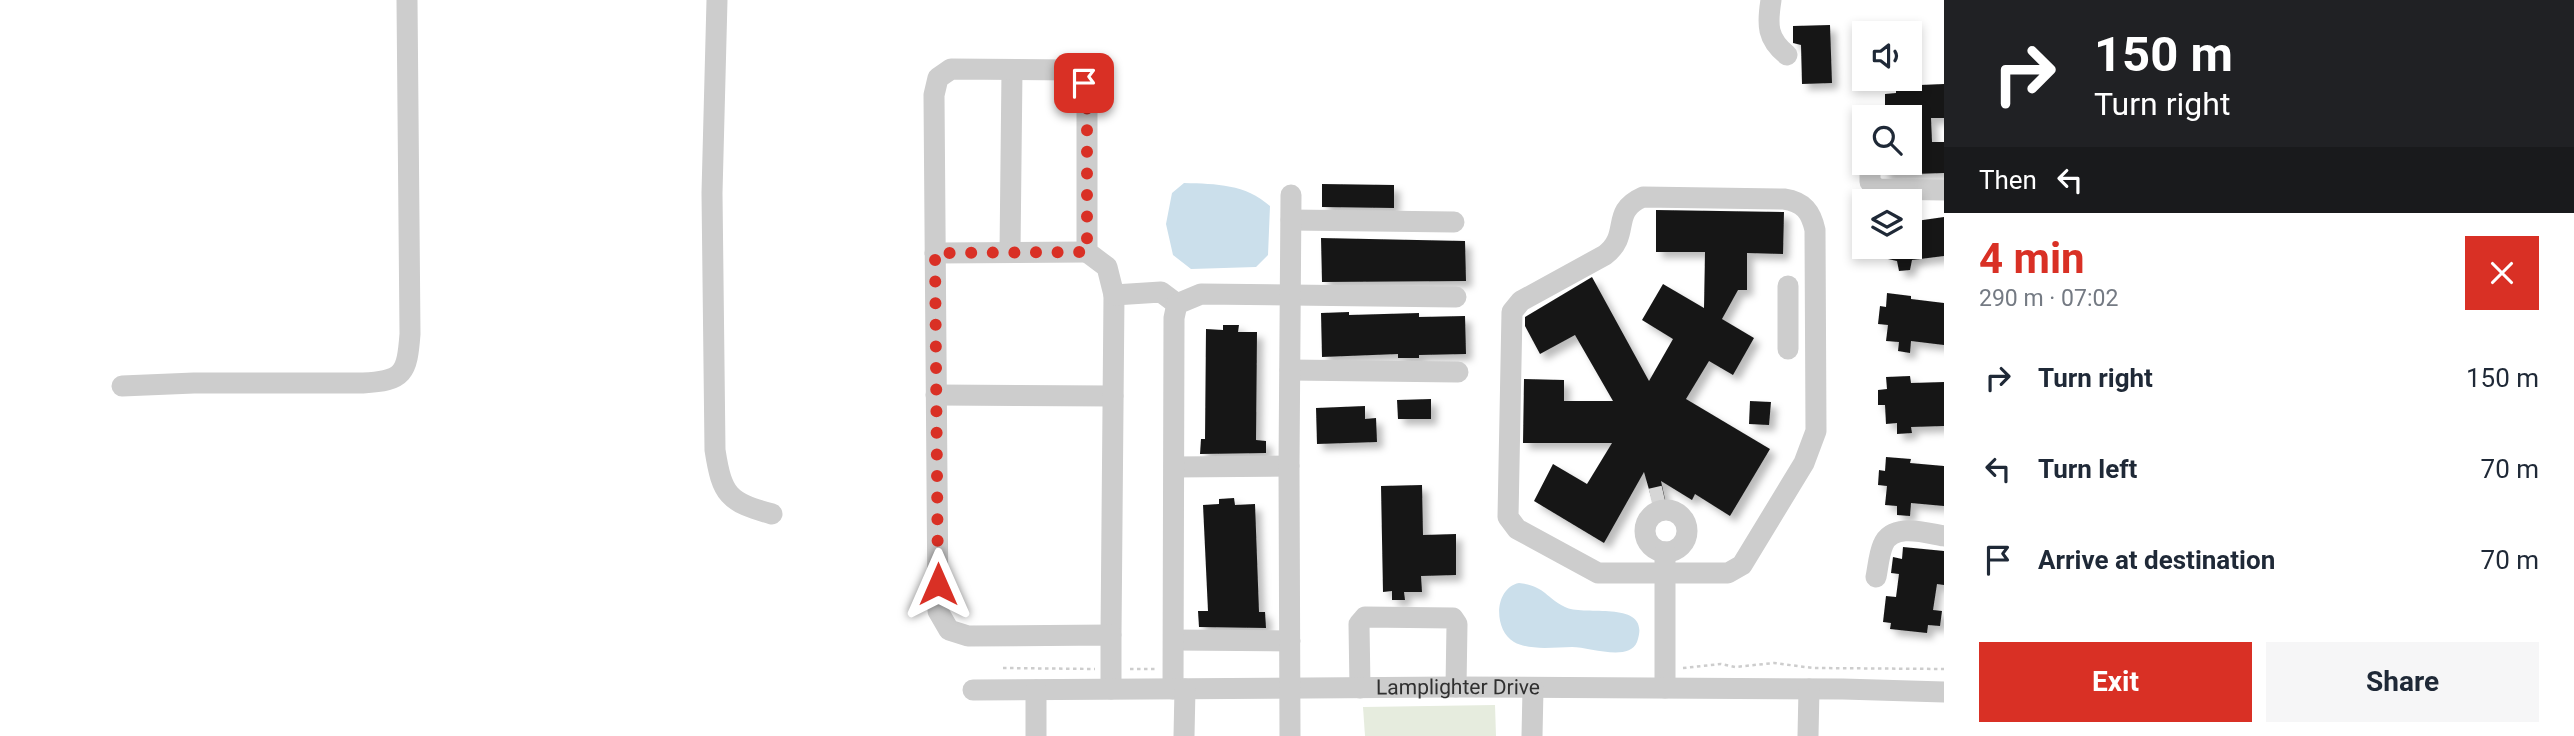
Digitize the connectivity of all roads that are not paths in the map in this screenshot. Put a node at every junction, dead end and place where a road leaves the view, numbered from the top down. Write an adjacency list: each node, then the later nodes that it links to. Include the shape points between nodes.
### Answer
1 (407, 0): 24 (street, via 410,334 402,372 386,382)
2 (717, 0): 29 (street, via 712,192 715,450 719,478 729,496)
3 (1772, 0): 4 (street, via 1770,35)
4 (1787, 55)
5 (1012, 70): 11 (street); 12 (street, via 1073,70 1084,83); 13 (street, via 951,69 938,78 934,95)
6 (1870, 175): 7 (street, via 1877,188)
7 (1944, 190)
8 (1291, 195): 9 (street)
9 (1291, 220): 10 (street); 16 (street)
10 (1454, 222)
11 (1010, 252): 12 (street); 13 (street)
12 (1087, 252): 15 (street, via 1107,267)
13 (935, 253): 25 (street)
14 (1788, 286): 19 (street)
15 (1114, 295): 18 (street, via 1161,292); 26 (street)
16 (1291, 295): 17 (street); 18 (street, via 1201,294); 22 (street)
17 (1456, 297)
18 (1177, 304): 28 (street)
19 (1788, 310): 20 (street); 21 (street)
20 (1816, 311): 34 (street, via 1816,431 1804,463 1742,565 1728,573); 34 (street, via 1815,230 1810,212 1802,205 1784,199 1643,197 1623,213 1616,246 1521,300 1512,312 1508,517 1517,529 1598,573)
21 (1788, 349)
22 (1290, 370): 23 (street); 27 (street)
23 (1458, 372)
24 (122, 386)
25 (936, 395): 26 (street); 36 (street, via 938,611 949,630 968,636)
26 (1113, 396): 36 (street)
27 (1289, 466): 28 (street); 38 (street)
28 (1174, 467): 37 (street)
29 (772, 514)
30 (1686, 524): 31 (street, via 1673,511 1659,511 1648,520); 31 (street, via 1679,504 1658,497 1642,509); 33 (street, via 1683,544)
31 (1645, 534): 33 (street, via 1652,546)
32 (1944, 536): 35 (street, via 1913,531 1889,535)
33 (1665, 552): 34 (street)
34 (1665, 573): 41 (street)
35 (1876, 577)
36 (1111, 635): 42 (street)
37 (1174, 640): 38 (street); 43 (street)
38 (1290, 641): 47 (street)
39 (1456, 687): 40 (street, Lamplighter Drive); 40 (street, via 1457,624 1452,618 1365,617 1359,624); 44 (street, Lamplighter Drive)
40 (1360, 688): 47 (street, Lamplighter Drive)
41 (1665, 688): 44 (street, Lamplighter Drive); 45 (street, Lamplighter Drive)
42 (1111, 689): 43 (street, Lamplighter Drive); 46 (street, Lamplighter Drive)
43 (1179, 689): 47 (street, Lamplighter Drive); 51 (street)
44 (1532, 689): 53 (street)
45 (1809, 689): 49 (street, Lamplighter Drive); 54 (street)
46 (1036, 690): 48 (street, Lamplighter Drive); 50 (street)
47 (1291, 690): 52 (street)
48 (973, 691)
49 (1944, 692)
50 (1036, 736)
51 (1184, 736)
52 (1290, 736)
53 (1532, 736)
54 (1808, 736)

